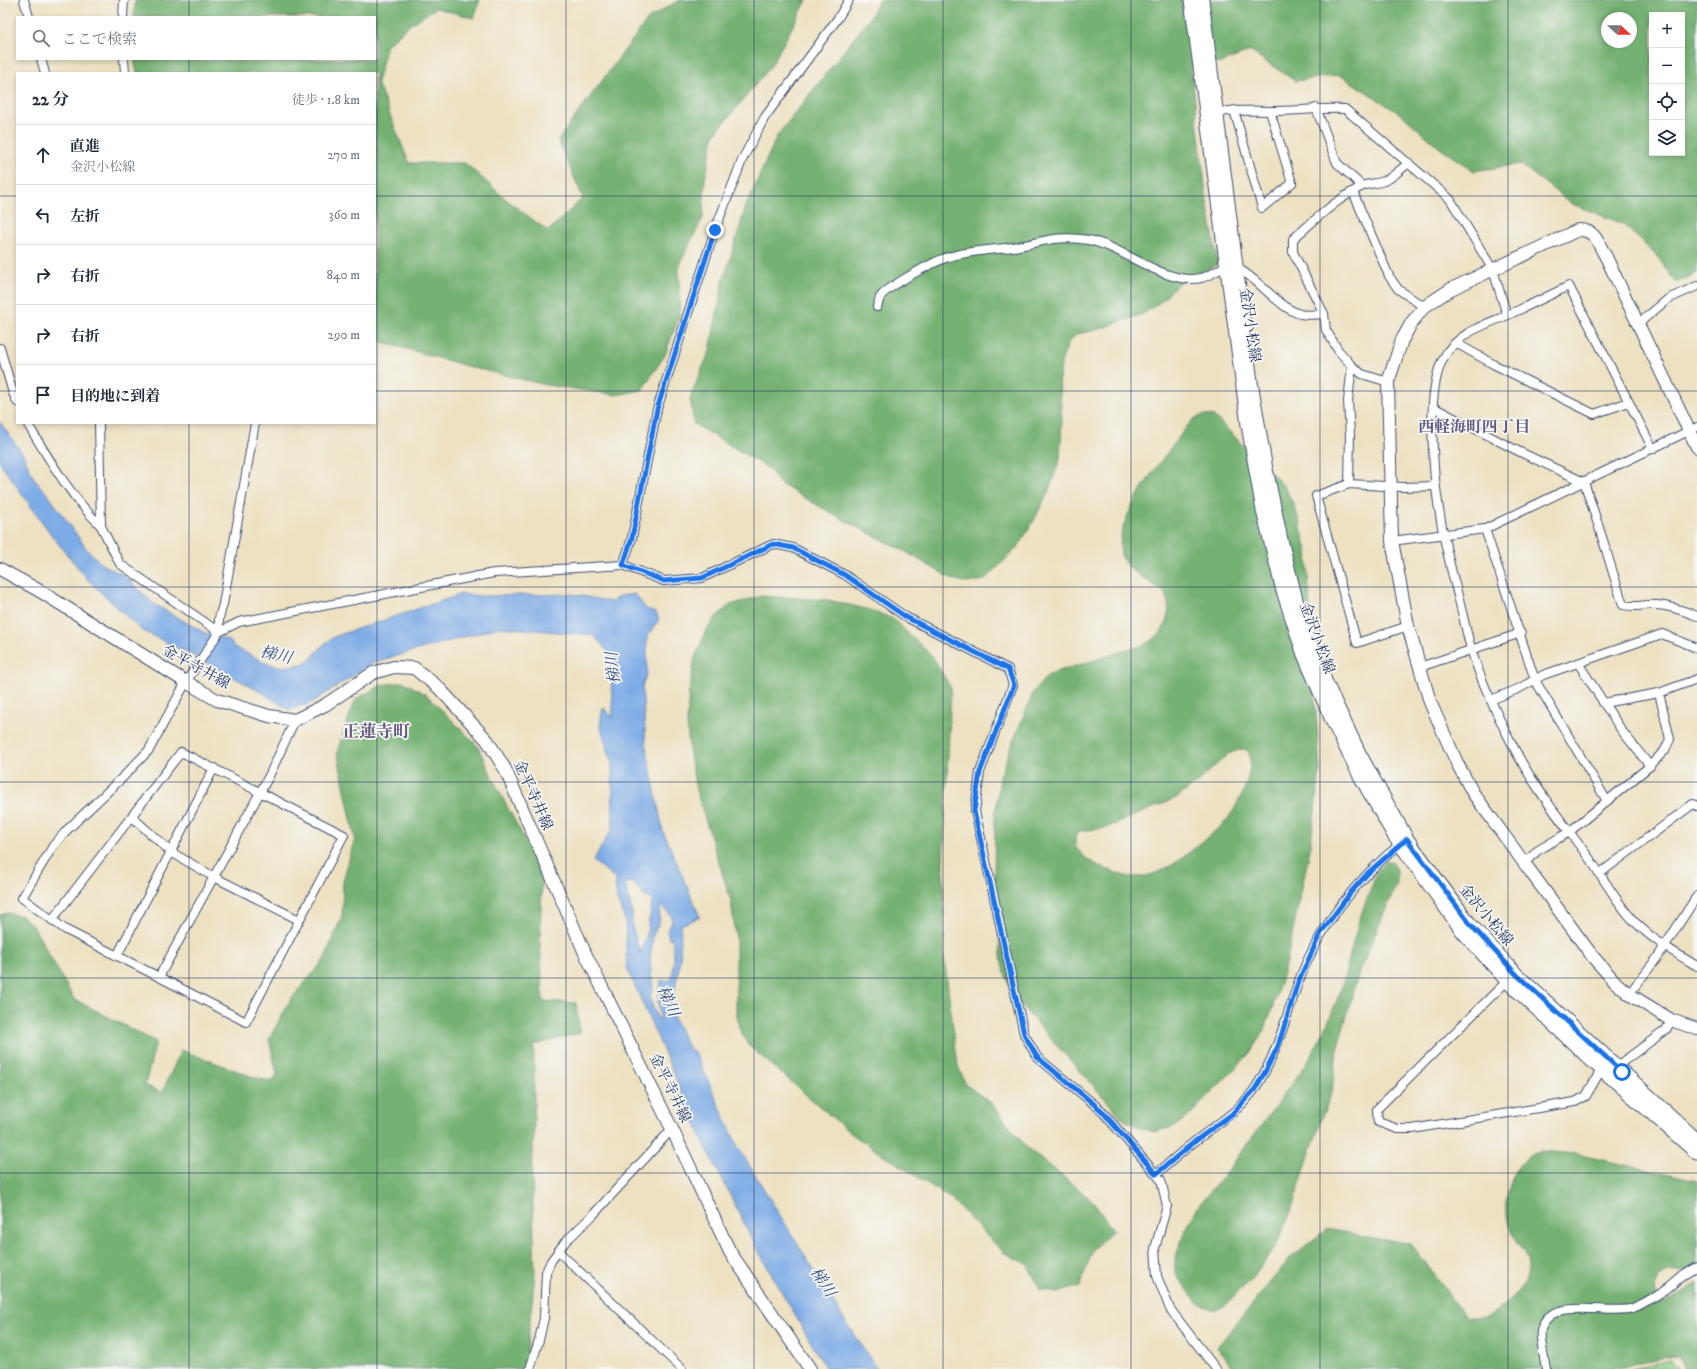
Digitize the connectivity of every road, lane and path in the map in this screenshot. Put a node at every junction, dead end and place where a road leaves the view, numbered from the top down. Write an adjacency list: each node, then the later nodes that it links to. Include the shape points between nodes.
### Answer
1 (24, 0): 6 (street)
2 (124, 0): 7 (street)
3 (849, 0): 48 (street, via 764,117 743,158 715,230 657,409 632,538)
4 (1192, 0): 19 (main road, 金沢小松線)
5 (1202, 0): 15 (main road, 金沢小松線)
6 (29, 16)
7 (123, 16)
8 (41, 60): 10 (street)
9 (124, 60): 11 (street)
10 (45, 72)
11 (124, 72)
12 (1316, 108): 14 (street); 16 (street, via 1345,108); 17 (street, via 1337,163)
13 (1234, 110): 14 (street); 14 (street, via 1262,208 1292,183); 15 (street)
14 (1270, 111)
15 (1217, 112): 19 (main road, 金沢小松線)
16 (1409, 163): 17 (street, via 1382,182); 20 (street, via 1450,199)
17 (1362, 186): 18 (street)
18 (1353, 192): 23 (street, via 1389,276 1398,289); 24 (street, via 1330,207 1293,239 1292,252)
19 (1232, 267): 22 (street, via 1202,278 1181,278 1090,240 1059,237 951,256 899,282 881,296); 24 (street, via 1246,273 1289,310 1301,314); 72 (main road, 金沢小松線, via 1265,464 1300,616 1326,683)
20 (1493, 270): 23 (main road, via 1451,289); 25 (street); 26 (main road, via 1578,230 1592,232)
21 (1697, 286): 26 (street, via 1668,299)
22 (877, 307)
23 (1424, 307): 30 (main road, via 1402,340)
24 (1324, 314): 29 (street, via 1326,330)
25 (1506, 315): 27 (street, via 1472,330); 32 (street, via 1569,286)
26 (1638, 324): 37 (main road)
27 (1456, 343): 32 (street, via 1594,414); 33 (street, via 1443,359 1436,378)
28 (0, 348): 31 (street)
29 (1352, 366): 30 (street, via 1362,374); 41 (street, via 1348,401)
30 (1388, 382): 42 (main road)
31 (16, 399)
32 (1629, 402): 39 (street)
33 (1433, 407): 40 (street); 43 (street)
34 (28, 424): 44 (street, via 63,482)
35 (99, 424): 44 (street)
36 (255, 424): 52 (street, via 219,618)
37 (1693, 430): 38 (main road); 39 (street)
38 (1697, 447)
39 (1653, 449): 40 (street)
40 (1584, 482): 45 (street); 50 (street, via 1623,605 1657,605 1684,610)
41 (1349, 484): 42 (street); 51 (street, via 1316,496 1357,644)
42 (1390, 486): 43 (street); 47 (main road)
43 (1435, 486): 46 (street)
44 (101, 526): 52 (street, via 120,564)
45 (1486, 529): 46 (street); 53 (street)
46 (1443, 535): 47 (street); 55 (street)
47 (1392, 541): 51 (main road)
48 (623, 565): 52 (street, via 494,573 239,622); 93 (street, via 664,581 702,578 773,544 793,548 845,575 906,617 1008,669 1014,685 980,772 974,811 1024,1034 1037,1057 1101,1110)
49 (0, 569): 58 (main road, 金平寺井線)
50 (1697, 616)
51 (1408, 626): 57 (main road)
52 (219, 632): 58 (street)
53 (1520, 633): 55 (street); 60 (street)
54 (1697, 648): 56 (street, via 1662,634)
55 (1472, 650): 57 (street); 62 (street)
56 (1578, 663): 60 (street, via 1543,675); 63 (street)
57 (1420, 667): 74 (main road, via 1430,702 1457,763 1473,793)
58 (189, 678): 64 (main road, 金平寺井線, via 217,700 269,716); 78 (street, via 149,750 53,846 22,898)
59 (1697, 679): 61 (street)
60 (1536, 680): 62 (street); 68 (street)
61 (1659, 693): 63 (street); 65 (street, via 1670,739 1665,750)
62 (1491, 700): 71 (street, via 1511,743 1546,802)
63 (1603, 703): 65 (street)
64 (295, 720): 67 (street); 90 (main road, 金平寺井線, via 325,705 373,673 394,667 414,668 438,687 487,740 505,769 585,953)
65 (1650, 766): 68 (street)
66 (214, 768): 67 (street); 70 (street, via 181,752); 73 (street)
67 (260, 792): 76 (street); 79 (street, via 344,835)
68 (1607, 801): 71 (street)
69 (1697, 806): 75 (street, via 1692,804)
70 (132, 817): 73 (street); 78 (street)
71 (1569, 832): 74 (street, via 1537,851); 75 (street)
72 (1404, 841): 84 (main road, 金沢小松線); 93 (street, via 1369,872 1320,934 1297,985 1278,1046 1255,1089 1232,1114)
73 (171, 852): 76 (street); 81 (street)
74 (1525, 864): 85 (main road, via 1593,957)
75 (1599, 874): 80 (street, via 1635,922)
76 (214, 877): 79 (street); 83 (street)
77 (1697, 896): 80 (street)
78 (52, 920): 81 (street)
79 (299, 920): 83 (street, via 246,1022)
80 (1664, 947): 82 (street); 85 (street)
81 (117, 956): 83 (street)
82 (1697, 966)
83 (159, 977)
84 (1511, 977): 88 (main road, 金沢小松線); 89 (main road, 金沢小松線); 89 (street, via 1377,1109 1378,1122 1412,1129 1575,1102 1586,1096)
85 (1629, 994): 86 (main road)
86 (1671, 1020): 87 (main road); 88 (street, via 1666,1030)
87 (1697, 1029)
88 (1617, 1066): 89 (street); 91 (main road, 金沢小松線)
89 (1602, 1070): 92 (main road, 金沢小松線)
90 (672, 1129): 94 (street, via 565,1242); 98 (main road, 金平寺井線, via 730,1252)
91 (1697, 1140)
92 (1697, 1153)
93 (1156, 1174): 99 (street, via 1161,1180 1167,1206 1155,1248 1157,1276 1170,1309)
94 (559, 1252): 96 (street, via 546,1272 544,1318); 97 (street)
95 (1697, 1267): 100 (street, via 1688,1271 1664,1291 1633,1308 1619,1310 1586,1307 1564,1310 1547,1318 1541,1331)
96 (530, 1369)
97 (682, 1369)
98 (810, 1369)
99 (1216, 1369)
100 (1546, 1369)

